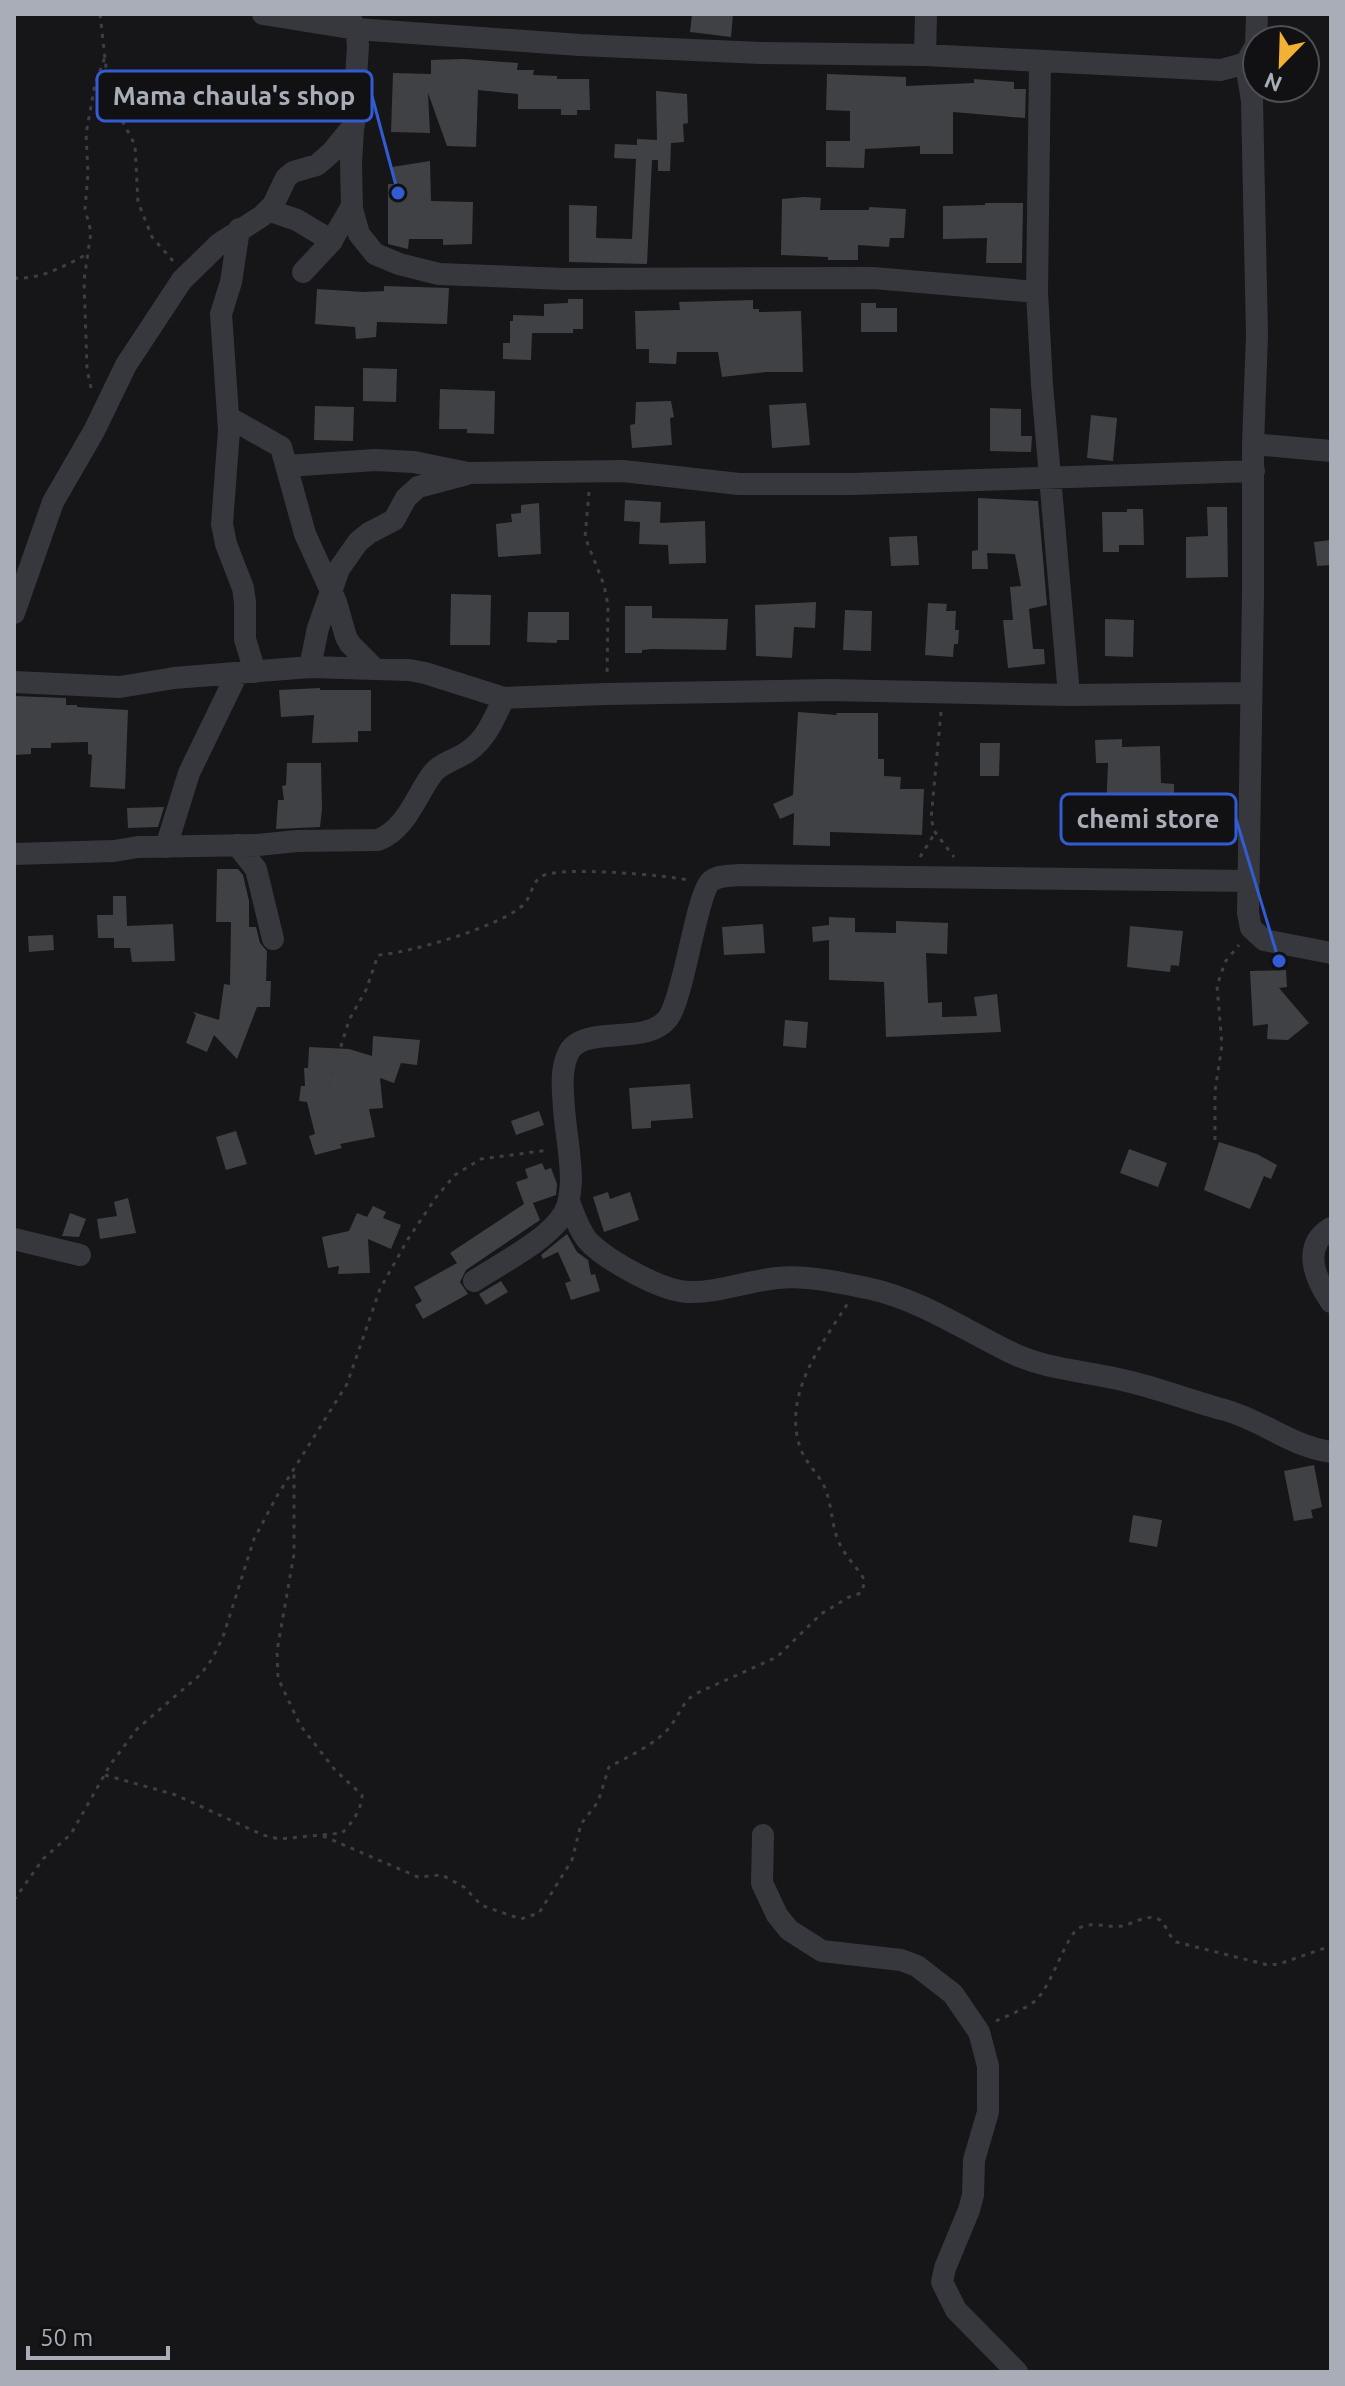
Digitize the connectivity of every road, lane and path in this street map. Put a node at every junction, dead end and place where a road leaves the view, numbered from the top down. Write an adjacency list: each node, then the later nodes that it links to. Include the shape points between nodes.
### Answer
1 (100, 14): 7 (path)
2 (263, 14): 4 (street)
3 (926, 14): 6 (street)
4 (307, 18): 5 (street)
5 (352, 22): 6 (street, via 666,50); 11 (street, via 358,45)
6 (925, 55): 8 (street)
7 (105, 57): 16 (path, via 86,134); 19 (path, via 116,109 135,145 138,202 152,237 171,257)
8 (1040, 62): 9 (street, via 1221,70); 20 (street)
9 (1241, 64)
10 (1252, 104): 23 (street, via 1257,335)
11 (354, 125): 12 (street); 13 (street, via 317,165 286,178)
12 (352, 206): 15 (street); 20 (street, via 359,234 375,254 439,274 873,278)
13 (268, 210): 14 (street); 15 (street)
14 (239, 229): 19 (street); 22 (street, via 221,314)
15 (332, 241): 17 (street)
16 (89, 253): 18 (path, via 51,271); 21 (path, via 84,280 87,369)
17 (303, 272)
18 (14, 278)
19 (179, 287): 21 (street, via 126,365)
20 (1037, 292): 29 (street)
21 (104, 411): 31 (street, via 53,502)
22 (228, 417): 25 (street, via 281,447); 34 (street, via 222,524 243,588)
23 (1253, 444): 24 (street); 26 (street)
24 (1331, 451)
25 (287, 466): 28 (street, via 375,460); 30 (street, via 305,534)
26 (1254, 471): 29 (street); 37 (street)
27 (595, 472): 28 (street); 29 (street, via 753,484); 38 (path, via 585,537 608,605)
28 (468, 473): 30 (street, via 412,492 394,520 358,542 339,569)
29 (1050, 478): 39 (street)
30 (332, 592): 32 (street); 33 (street, via 350,644)
31 (14, 613)
32 (310, 667): 33 (street); 34 (street)
33 (375, 669): 40 (street, via 425,673)
34 (246, 673): 35 (street, via 120,687); 43 (street, via 189,773)
35 (14, 682)
36 (943, 693): 38 (street); 39 (street); 41 (path, via 931,799)
37 (1250, 693): 39 (street); 47 (street)
38 (606, 694): 40 (street)
39 (1069, 695)
40 (504, 698): 42 (street, via 481,742 437,770 384,838)
41 (935, 832): 45 (path); 46 (path)
42 (237, 845): 43 (street); 50 (street, via 256,869)
43 (166, 847): 44 (street)
44 (14, 854)
45 (908, 878): 46 (street); 48 (street, via 740,875 721,876)
46 (972, 878): 47 (street)
47 (1249, 881): 49 (street, via 1248,913)
48 (706, 887): 52 (path, via 680,878 544,875 516,910 450,938 378,955 349,1020); 54 (street, via 678,998 666,1021 632,1034 582,1040 568,1053 563,1075)
49 (1255, 934): 51 (street); 53 (path, via 1231,952 1217,986 1222,1045)
50 (273, 939)
51 (1331, 953)
52 (329, 1085)
53 (1215, 1140)
54 (568, 1148): 55 (street); 63 (path, via 481,1159 455,1175 387,1277 347,1384)
55 (569, 1202): 59 (street, via 554,1225); 60 (street, via 591,1244 671,1289 708,1291 799,1277)
56 (1331, 1228): 61 (street, via 1313,1253 1317,1279)
57 (14, 1239): 58 (street)
58 (80, 1255)
59 (474, 1281)
60 (859, 1287): 62 (street, via 908,1301 1034,1362 1129,1381 1228,1411 1306,1447); 66 (path, via 814,1356 795,1415 798,1442 825,1487 836,1537 865,1581 861,1593 821,1614 777,1657 695,1694 660,1737 609,1767 598,1802 581,1824 572,1860 539,1913 528,1918 481,1905 442,1875 418,1877)
61 (1331, 1302)
62 (1331, 1452)
63 (294, 1468): 64 (path, via 254,1539 212,1659 137,1729); 66 (path, via 294,1554 277,1651 278,1678 300,1725 362,1795 348,1827)
64 (105, 1775): 66 (path, via 176,1795 263,1835); 67 (path, via 71,1834 38,1865)
65 (763, 1835): 69 (street, via 762,1883 789,1930 822,1951 917,1966 953,1994)
66 (323, 1836)
67 (14, 1900)
68 (1331, 1946): 69 (path, via 1268,1965 1176,1942 1163,1922 1152,1917 1122,1926 1078,1928 1034,2002)
69 (979, 2032): 70 (street, via 988,2066 988,2112 974,2160 969,2210 942,2282 956,2310)
70 (1017, 2372)

